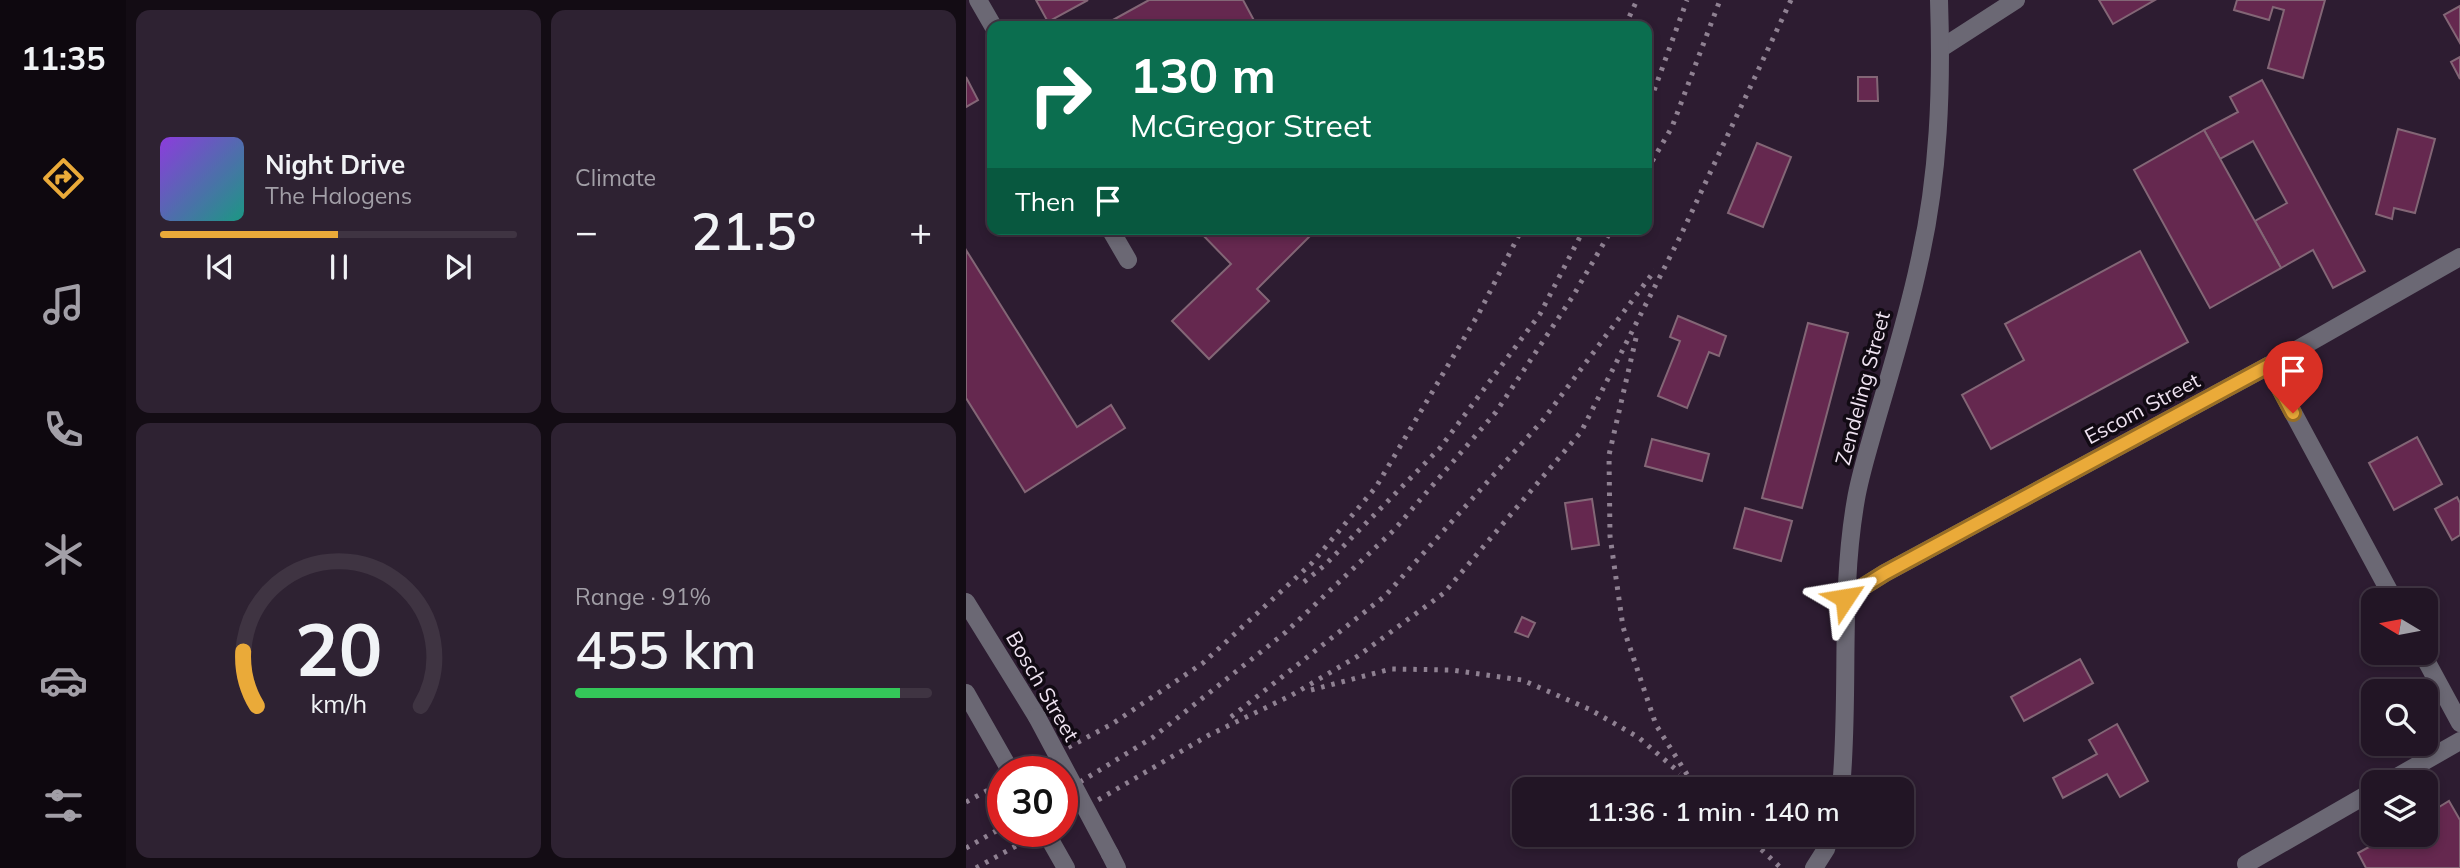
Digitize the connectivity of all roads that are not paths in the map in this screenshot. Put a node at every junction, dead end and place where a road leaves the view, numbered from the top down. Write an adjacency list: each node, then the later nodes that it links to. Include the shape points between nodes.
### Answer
1 (978, 0): 4 (street)
2 (1939, 0): 5 (street, Zendeling Street)
3 (2016, 0): 5 (street)
4 (990, 21)
5 (1940, 49): 11 (street, Zendeling Street, via 1939,141 1920,263 1856,497)
6 (1113, 235): 8 (street)
7 (2460, 257): 9 (street, Escom Street)
8 (1128, 260)
9 (2268, 366): 10 (street); 11 (street, Escom Street)
10 (2388, 588)
11 (1845, 598): 19 (street, Zendeling Street)
12 (968, 610): 23 (street, Bosch Street, bridge, via 1037,717)
13 (2429, 665): 15 (street)
14 (966, 693): 17 (street)
15 (2460, 723)
16 (2460, 741): 18 (street)
17 (1002, 756)
18 (2409, 770)
19 (1842, 777)
20 (2361, 798): 24 (street)
21 (1054, 847): 25 (street)
22 (1827, 847): 26 (street)
23 (1114, 861)
24 (2246, 864)
25 (1066, 868)
26 (1814, 868)

